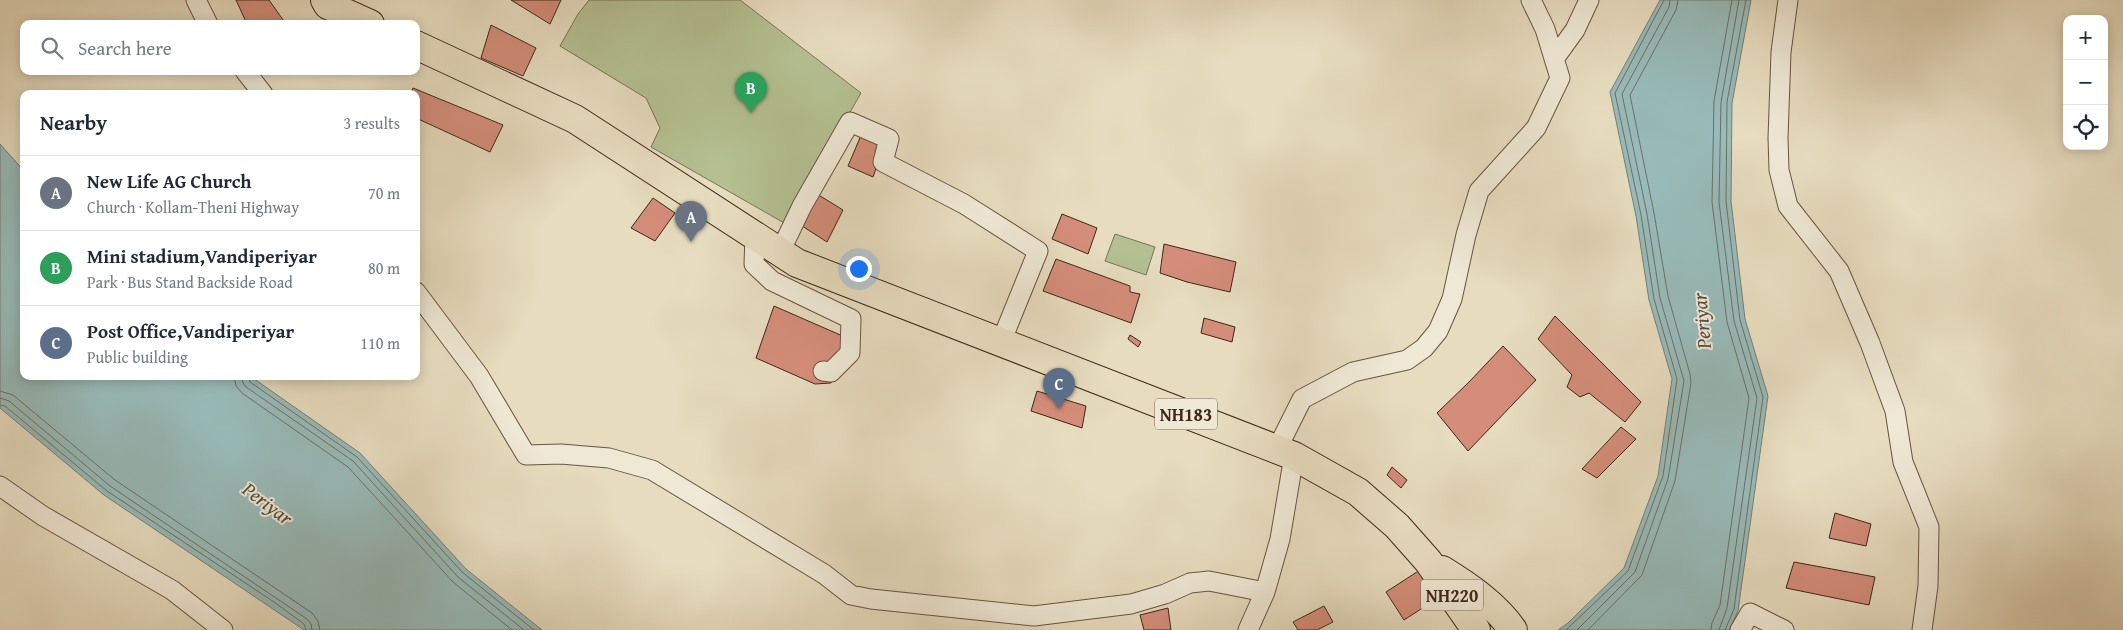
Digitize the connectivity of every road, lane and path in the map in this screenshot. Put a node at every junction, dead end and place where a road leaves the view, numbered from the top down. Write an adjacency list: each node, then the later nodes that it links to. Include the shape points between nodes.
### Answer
1 (196, 0): 6 (street)
2 (324, 0): 7 (highway, via 328,5)
3 (1531, 0): 9 (street, via 1545,29)
4 (1588, 0): 9 (street, via 1575,30)
5 (1788, 0): 27 (street, via 1780,52 1779,170 1788,206 1839,271 1895,411 1903,462 1929,527 1928,586)
6 (206, 20)
7 (361, 20)
8 (420, 47): 12 (highway, NH183, via 575,119)
9 (1554, 59): 17 (street, via 1560,78 1536,128 1479,191 1452,299 1438,331 1424,348 1407,360 1353,372 1302,399)
10 (248, 75): 11 (street)
11 (260, 90)
12 (755, 236): 13 (highway, NH183); 16 (street, via 754,264 772,281 851,319 850,353 831,372)
13 (780, 252): 15 (highway, NH183, via 797,263); 15 (street, via 850,122 856,124 889,140 883,162 964,204 1038,251)
14 (420, 297): 20 (street, via 479,376 526,455 609,458 652,470 824,574 851,595 1034,616 1131,604 1190,583 1209,581)
15 (1001, 342): 17 (highway, NH183)
16 (823, 371)
17 (1285, 453): 19 (highway, NH183, via 1358,492); 20 (street, via 1280,539)
18 (0, 486): 22 (street, via 43,516 172,590)
19 (1428, 561): 21 (highway, NH183, via 1464,584); 24 (highway, NH220)
20 (1265, 592): 23 (street)
21 (1509, 624)
22 (223, 630)
23 (1248, 630)
24 (1476, 630)
25 (1740, 630): 26 (street, via 1750,613)
26 (1784, 630)
27 (1922, 630)

